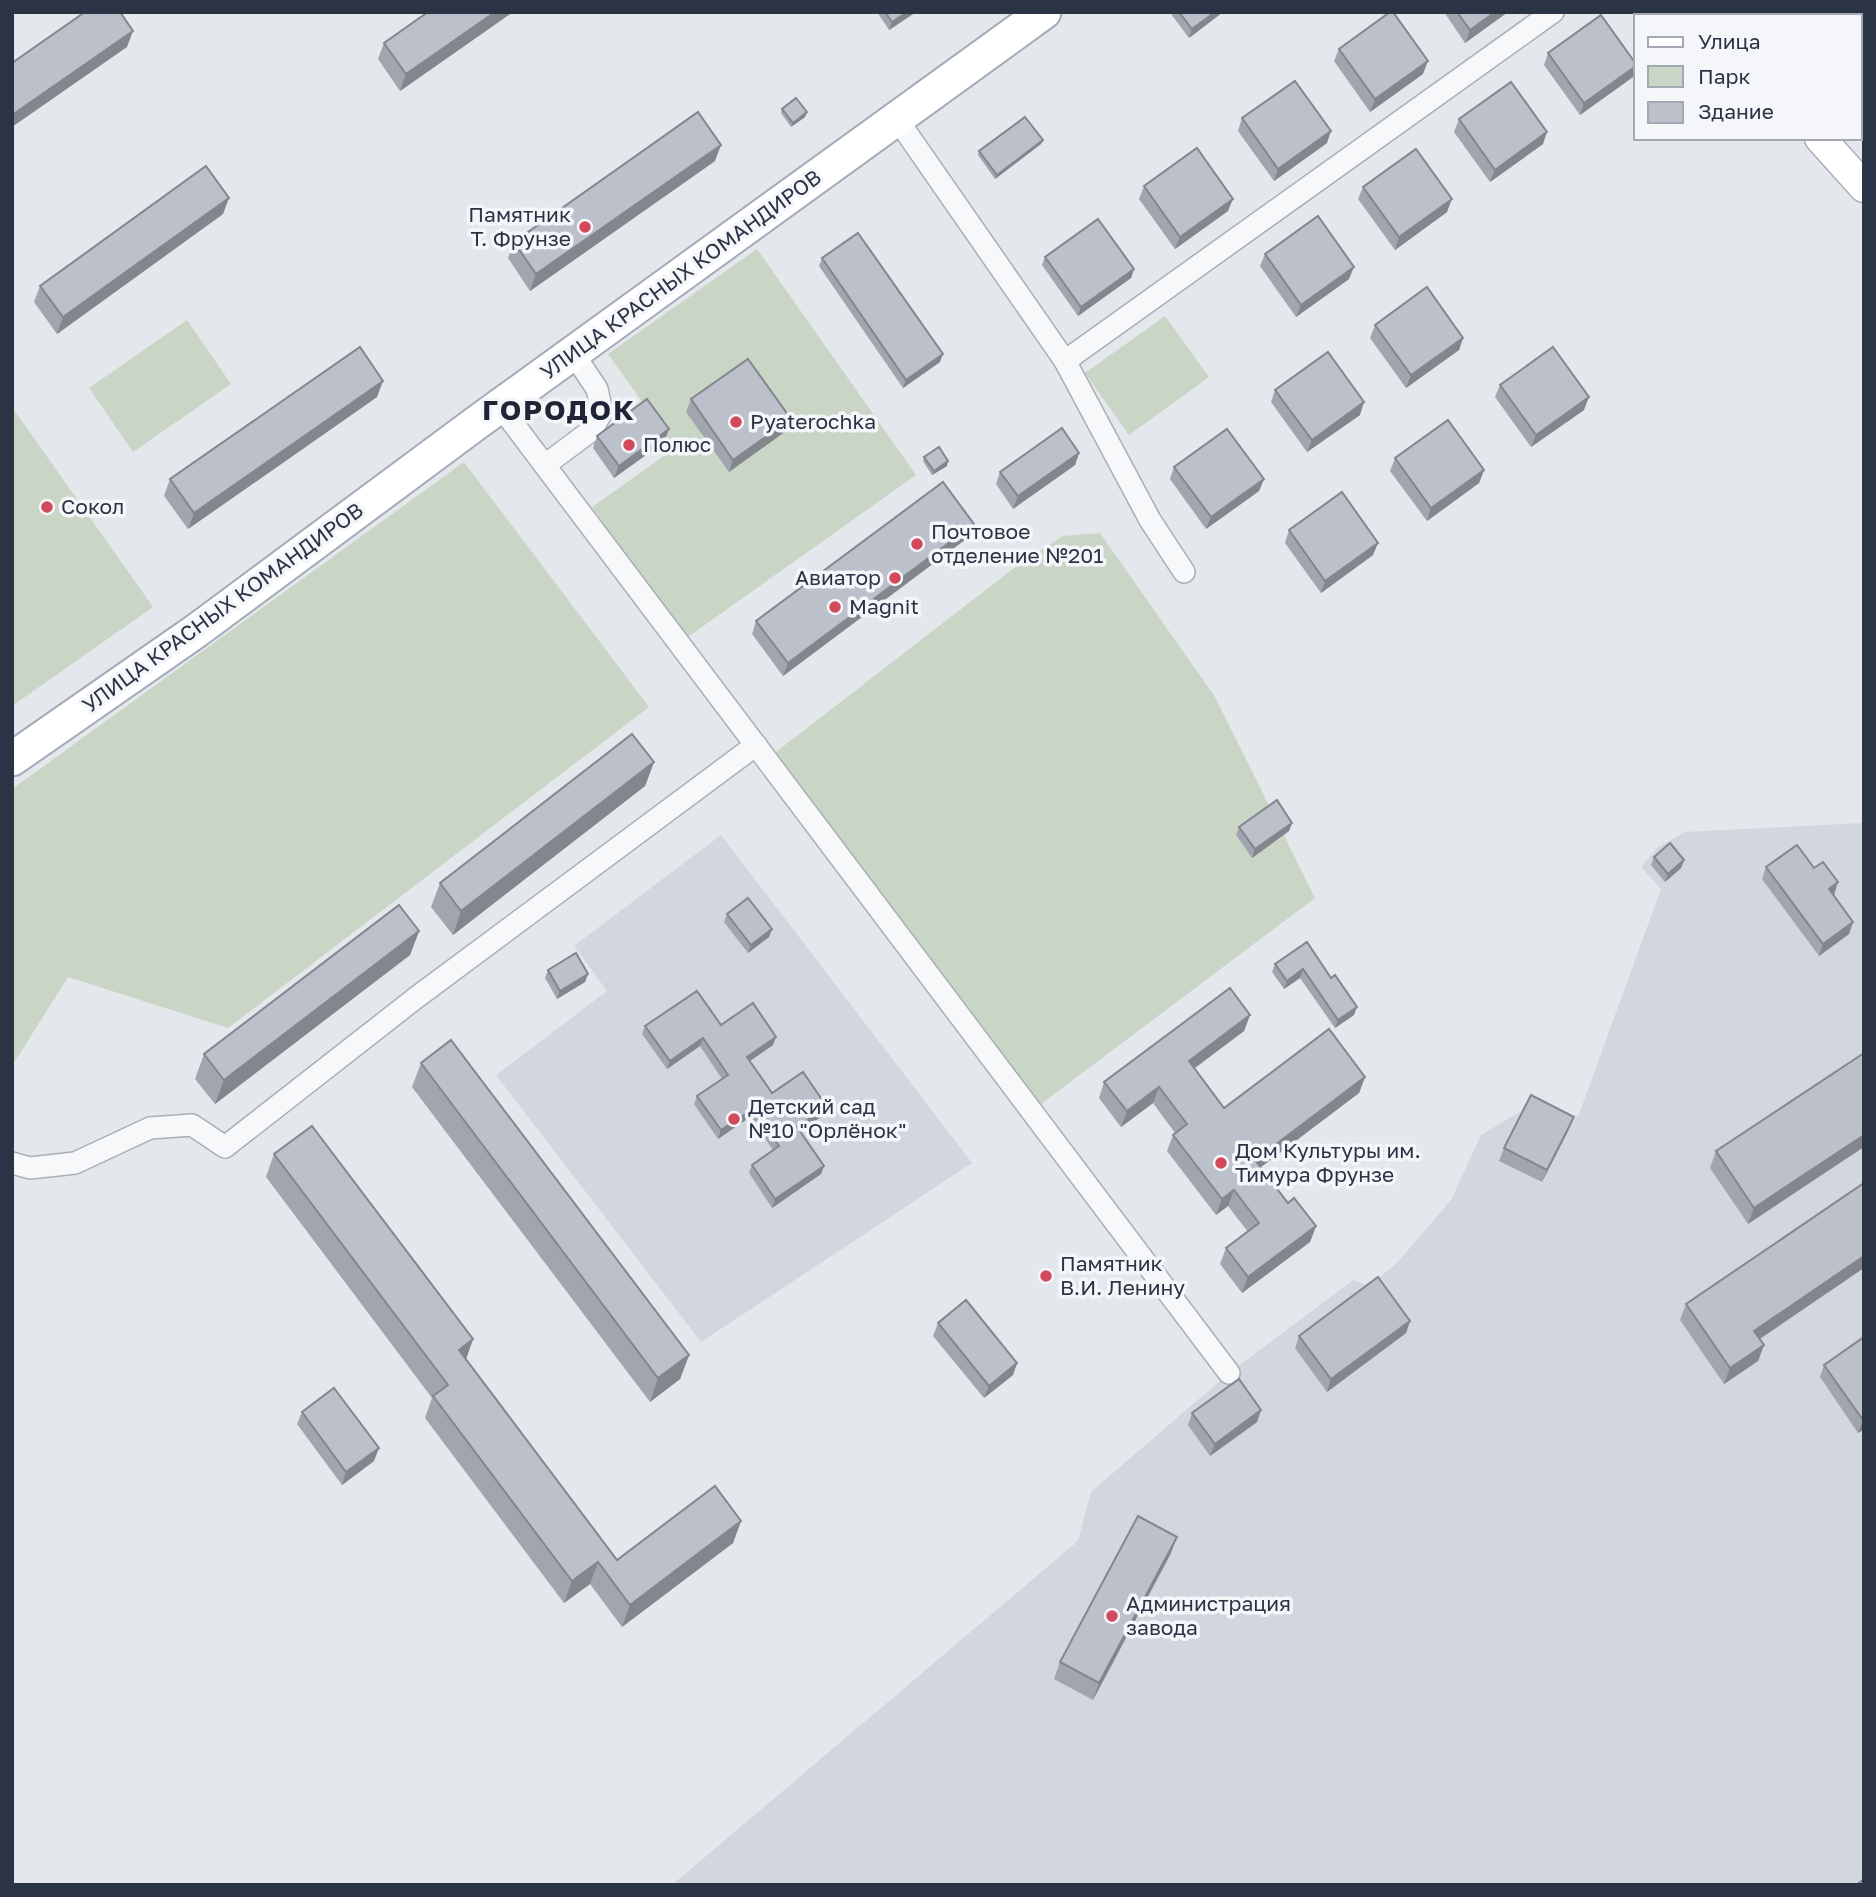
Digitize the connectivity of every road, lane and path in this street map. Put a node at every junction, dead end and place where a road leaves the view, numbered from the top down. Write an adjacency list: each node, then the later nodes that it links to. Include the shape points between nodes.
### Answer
1 (1044, 12): 3 (main road, УЛИЦА КРАСНЫХ КОМАНДИРОВ)
2 (1553, 12): 7 (street)
3 (897, 119): 6 (main road, УЛИЦА КРАСНЫХ КОМАНДИРОВ); 7 (street)
4 (1822, 140): 5 (main road)
5 (1864, 187)
6 (573, 353): 8 (main road, УЛИЦА КРАСНЫХ КОМАНДИРОВ); 9 (street, via 597,389 602,412 592,430)
7 (1065, 361): 10 (street, via 1150,520)
8 (500, 406): 9 (street); 12 (main road, УЛИЦА КРАСНЫХ КОМАНДИРОВ, via 196,631)
9 (545, 465): 11 (street)
10 (1184, 572)
11 (756, 745): 13 (street, via 225,1147 192,1125 150,1128 75,1163 30,1168); 14 (street)
12 (12, 759)
13 (12, 1163)
14 (1229, 1373)

